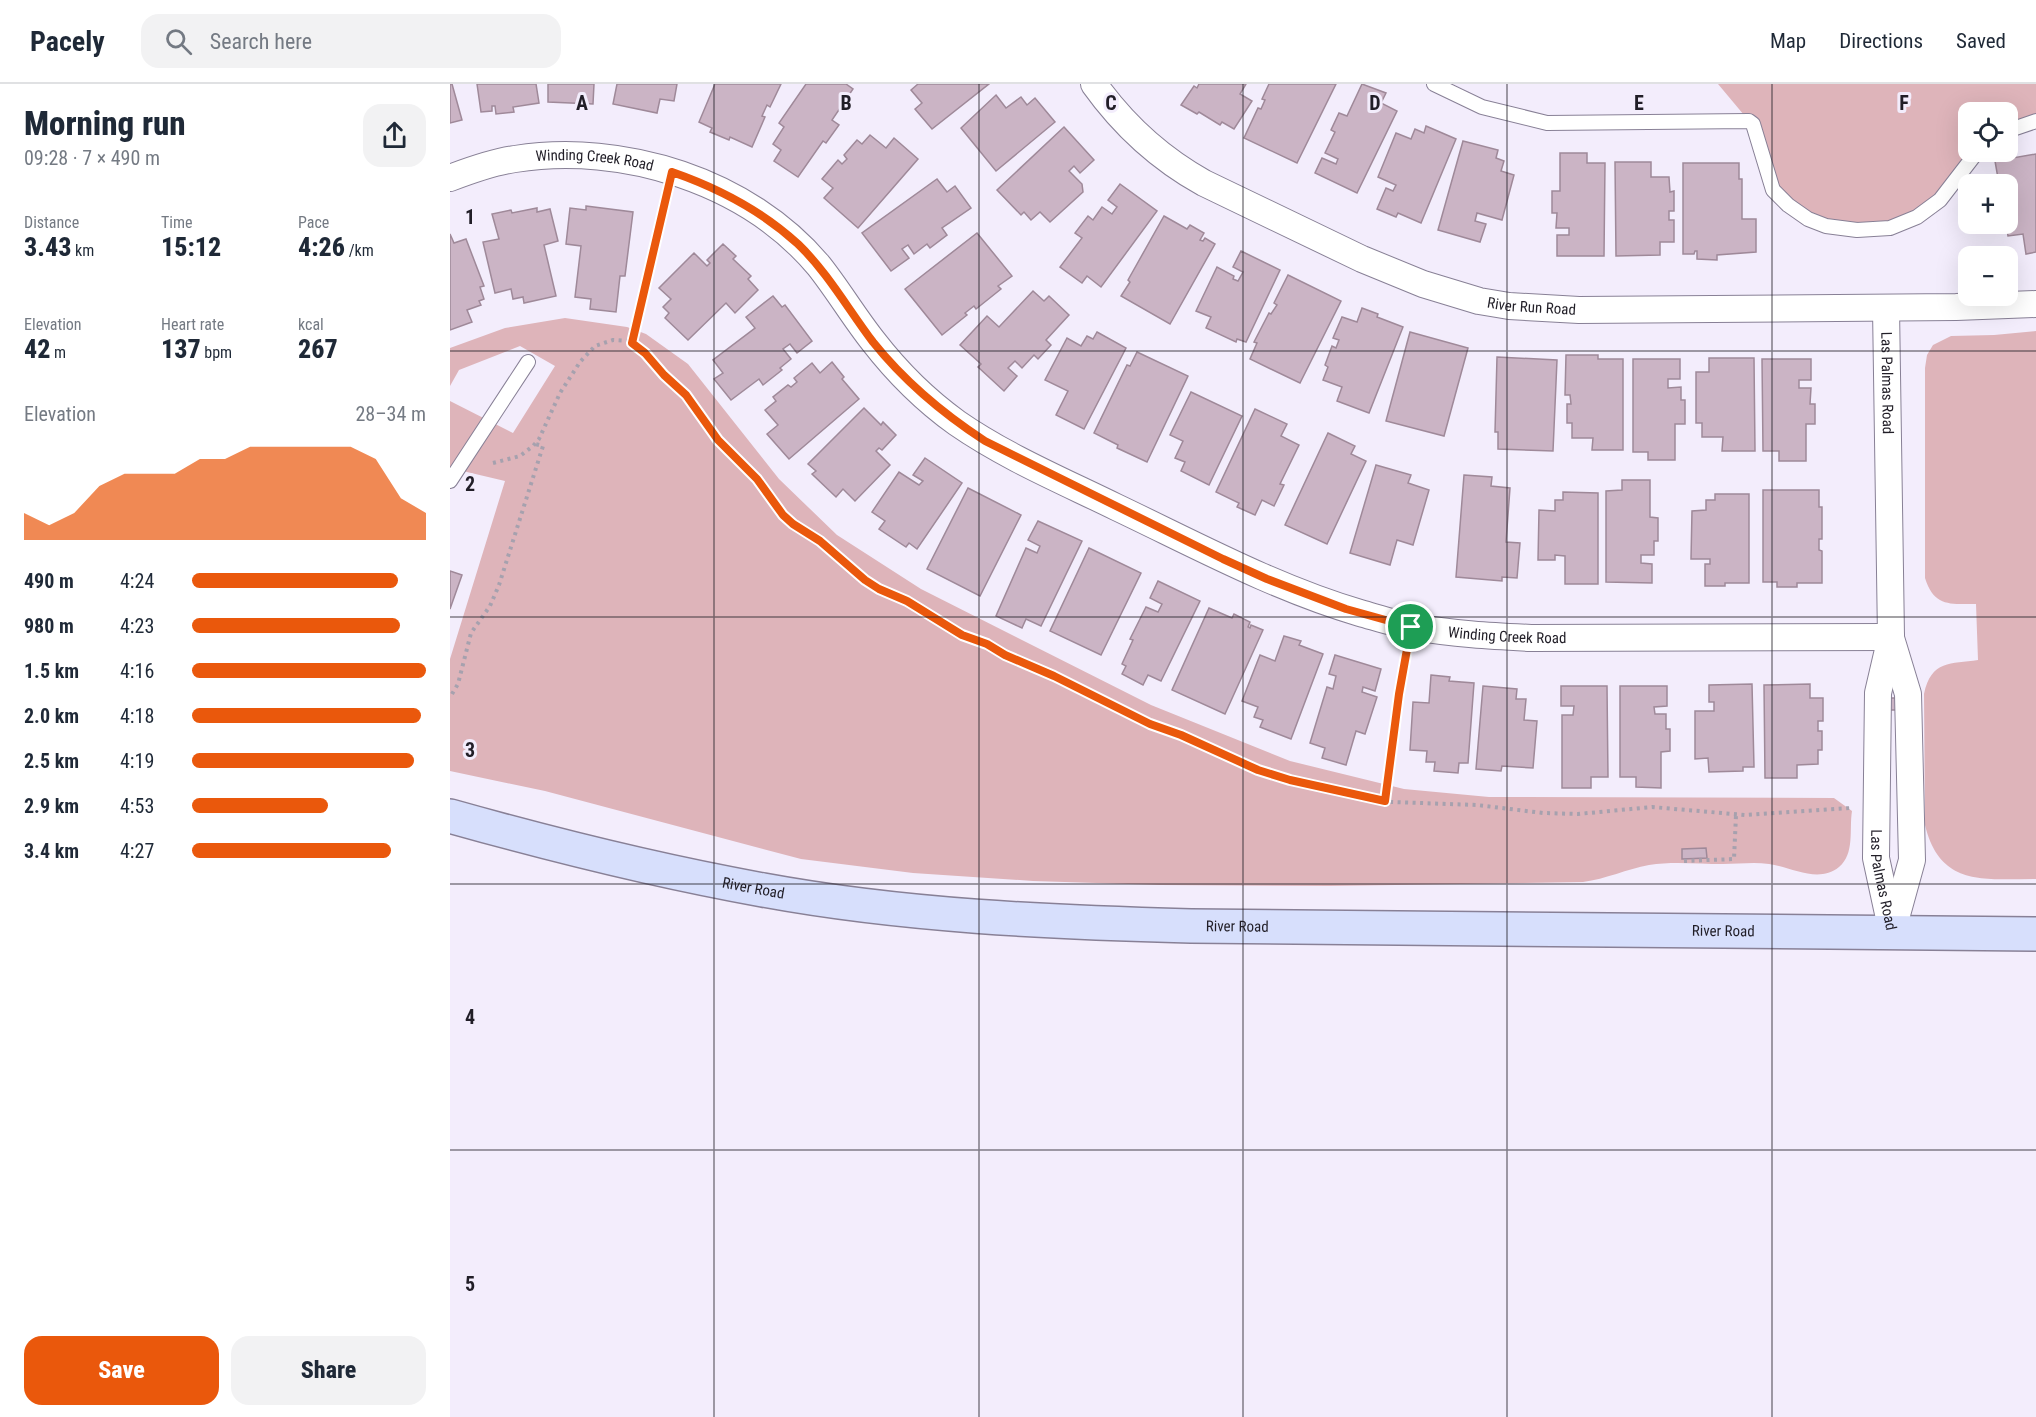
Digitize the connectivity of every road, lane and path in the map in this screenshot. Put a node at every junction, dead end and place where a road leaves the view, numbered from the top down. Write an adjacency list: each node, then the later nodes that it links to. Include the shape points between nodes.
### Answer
1 (1094, 84): 9 (street, River Run Road, via 1137,135 1179,169 1362,260 1449,293 1544,309)
2 (1434, 84): 5 (lane, via 1482,107 1547,123 1749,121 1754,124 1773,190 1808,219 1826,226 1857,230 1890,228 1917,217 1940,201)
3 (2036, 121): 4 (lane)
4 (2018, 127)
5 (1969, 162)
6 (672, 172): 7 (street, Winding Creek Road, via 634,162 578,155 514,159); 10 (path); 15 (street, Winding Creek Road, via 745,204 797,243 898,372 956,423 985,441 1267,579 1346,609)
7 (450, 178)
8 (2036, 304): 9 (street, River Run Road)
9 (1887, 308): 16 (street, Las Palmas Road)
10 (632, 343): 12 (path, via 613,340 588,353 561,393); 18 (path, via 686,395 718,440 757,479 783,515 879,589 907,601 962,635 1258,770)
11 (528, 362): 14 (lane)
12 (535, 444): 13 (path, via 520,456); 17 (path, via 543,446 499,585 471,633)
13 (493, 463)
14 (450, 481)
15 (1411, 627): 16 (street, Winding Creek Road, via 1531,638); 18 (path)
16 (1891, 637): 23 (street, Las Palmas Road, via 1878,693 1876,858); 23 (street, Las Palmas Road, via 1908,694 1912,860)
17 (452, 694)
18 (1385, 801): 20 (path, via 1562,814 1652,807)
19 (1852, 808): 20 (path)
20 (1736, 815): 22 (path, via 1734,859)
21 (450, 816): 23 (main road, River Road, via 519,836 764,891 969,917 1191,926)
22 (1684, 861)
23 (1892, 932): 24 (main road, River Road)
24 (2036, 934)

